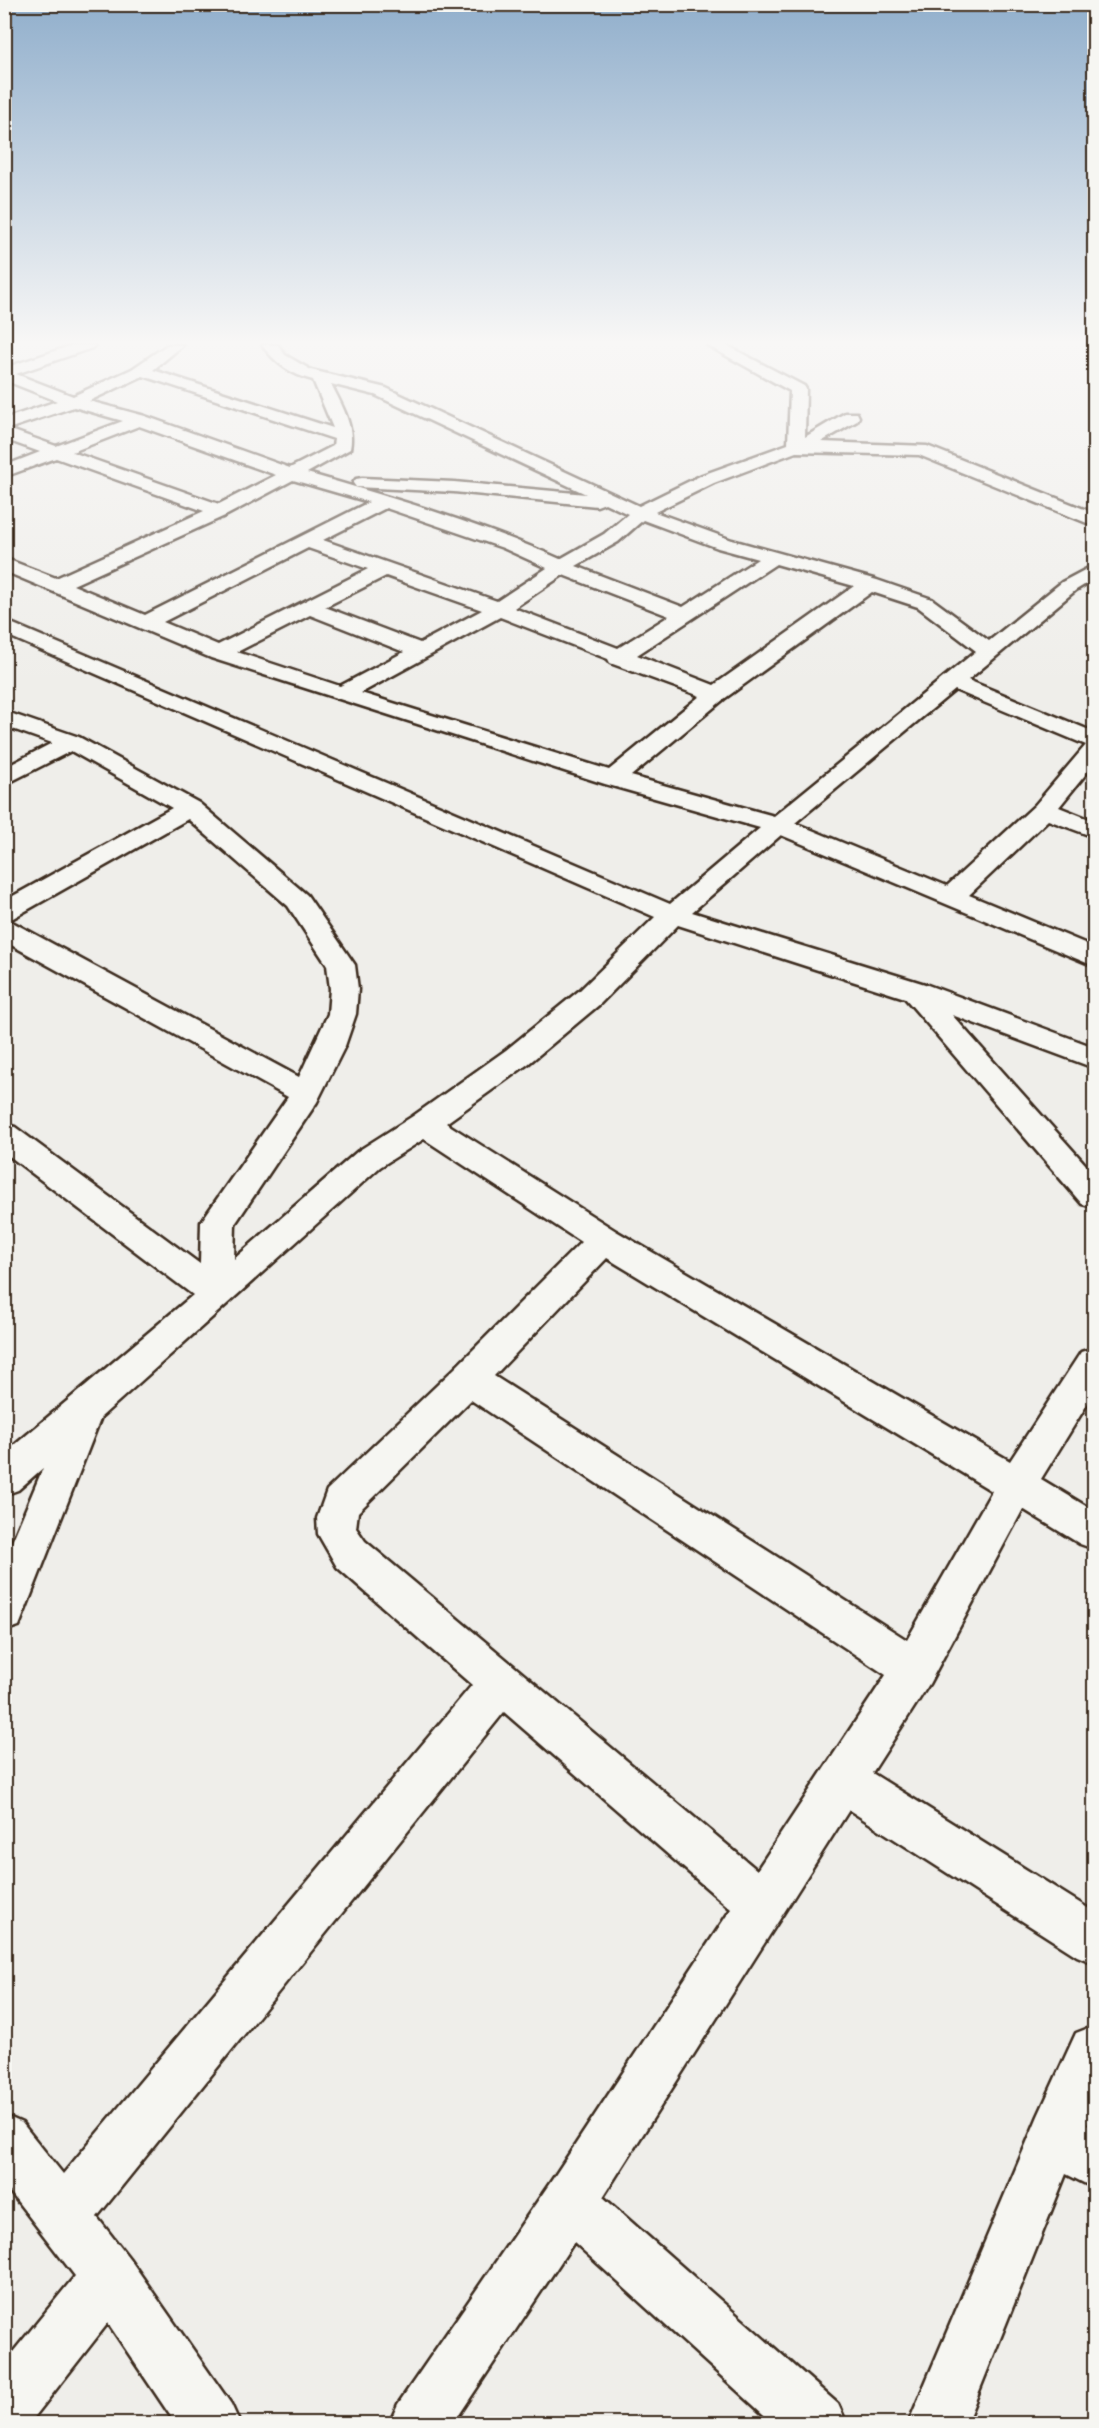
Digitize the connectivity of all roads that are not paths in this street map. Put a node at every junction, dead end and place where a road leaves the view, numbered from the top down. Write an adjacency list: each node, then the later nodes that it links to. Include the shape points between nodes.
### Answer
1 (40, 458): 8 (street)
2 (74, 458): 13 (street)
3 (246, 458): 9 (street)
4 (322, 458): 9 (street)
5 (523, 458): 12 (street)
6 (765, 458): 14 (street, via 700,482)
7 (942, 458): 15 (street)
8 (4, 472)
9 (290, 474): 10 (street); 13 (street)
10 (324, 484): 11 (street); 12 (street, via 454,487)
11 (385, 501): 16 (street); 19 (street, via 518,547)
12 (620, 504): 14 (street)
13 (220, 511): 23 (street)
14 (640, 513): 17 (street); 19 (street, via 611,538)
15 (1095, 519)
16 (304, 540): 20 (street); 27 (street)
17 (774, 557): 22 (street); 26 (street)
18 (4, 564): 23 (street)
19 (561, 567): 25 (street); 26 (street)
20 (384, 569): 24 (street); 25 (street)
21 (1095, 571): 30 (street, via 1070,586)
22 (870, 584): 30 (street, via 925,603); 35 (street)
23 (55, 586): 27 (street)
24 (310, 608): 29 (street); 31 (street)
25 (499, 609): 29 (street); 32 (street)
26 (683, 614): 32 (street)
27 (144, 624): 31 (street)
28 (4, 626): 48 (street)
29 (421, 651): 34 (street)
30 (991, 652): 33 (street)
31 (219, 653): 34 (street)
32 (618, 658): 35 (street)
33 (954, 682): 37 (street); 44 (street)
34 (342, 694): 41 (street)
35 (716, 694): 41 (street)
36 (4, 718): 38 (street)
37 (1095, 740)
38 (71, 741): 40 (street); 42 (street)
39 (1095, 750): 43 (street)
40 (4, 778)
41 (613, 779): 44 (street)
42 (190, 808): 47 (street); 53 (street, via 298,901 340,965 344,989 342,1014)
43 (1044, 810): 45 (street); 46 (street)
44 (778, 825): 46 (street); 48 (street)
45 (1095, 830)
46 (950, 898): 50 (street)
47 (4, 912)
48 (673, 915): 51 (street); 54 (street, via 590,997 517,1057)
49 (4, 929): 53 (street)
50 (1095, 957)
51 (915, 991): 52 (street); 56 (street)
52 (1095, 1058)
53 (306, 1094): 58 (street, via 218,1222)
54 (424, 1124): 57 (street); 58 (street, via 369,1159)
55 (4, 1135): 58 (street)
56 (1095, 1195)
57 (604, 1240): 60 (street); 63 (street)
58 (217, 1295): 61 (street)
59 (1095, 1363): 63 (street)
60 (468, 1379): 66 (street); 67 (street, via 341,1502 334,1522 339,1538 351,1554)
61 (87, 1406): 62 (street); 65 (street)
62 (4, 1478)
63 (1016, 1485): 64 (street); 66 (street)
64 (1095, 1531)
65 (4, 1611)
66 (914, 1669): 68 (street)
67 (501, 1683): 69 (street); 75 (street)
68 (842, 1780): 69 (street); 70 (street)
69 (761, 1904): 74 (street)
70 (1095, 1939)
71 (1095, 2051): 73 (street)
72 (4, 2141): 75 (street)
73 (1075, 2148): 81 (street)
74 (568, 2202): 79 (street); 80 (street)
75 (63, 2216): 76 (street)
76 (110, 2277): 77 (street); 78 (street)
77 (4, 2409)
78 (211, 2424)
79 (418, 2424)
80 (818, 2424)
81 (937, 2424)

